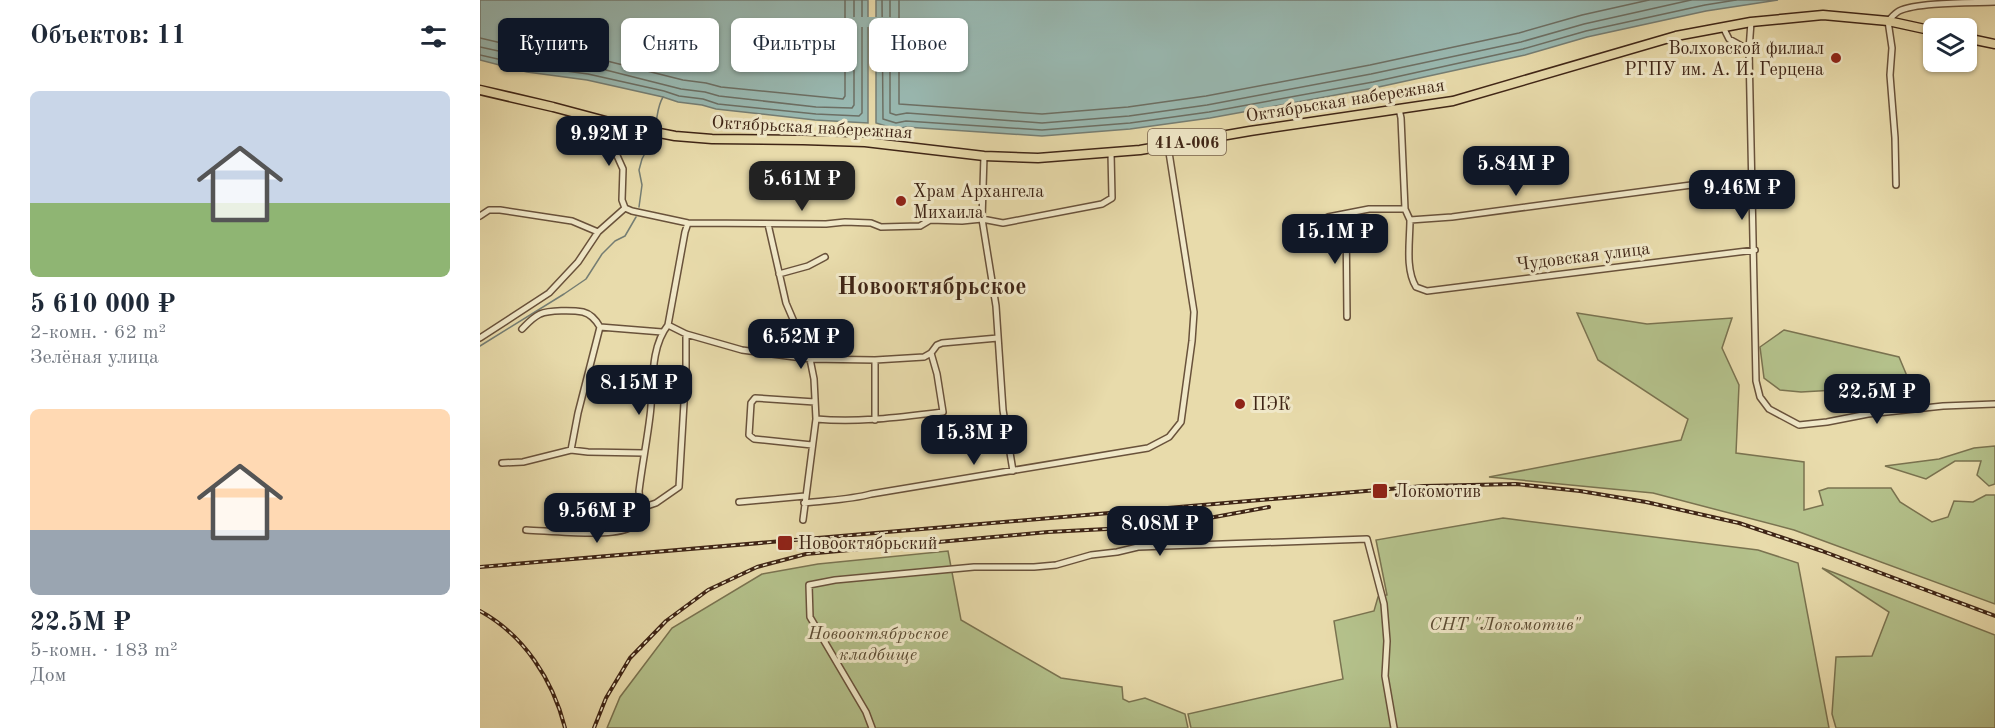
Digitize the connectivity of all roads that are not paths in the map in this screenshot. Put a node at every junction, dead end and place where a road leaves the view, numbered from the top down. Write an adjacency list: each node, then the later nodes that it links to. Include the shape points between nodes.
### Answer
1 (1995, 2): 2 (street, via 1928,5 1897,12)
2 (1888, 21): 3 (main road, Октябрьская набережная / 41А-006, via 1823,15); 5 (main road, 41А-006); 16 (street)
3 (1751, 22): 4 (main road, Октябрьская набережная / 41А-006); 8 (street)
4 (1723, 27): 8 (street, via 1729,39); 10 (main road, Октябрьская набережная / 41А-006, via 1676,36 1452,101)
5 (1923, 29)
6 (1977, 40): 7 (main road)
7 (1995, 44)
8 (1749, 50): 15 (street)
9 (480, 90): 11 (main road, Октябрьская набережная / 41А-006)
10 (1399, 107): 12 (main road, Октябрьская набережная / 41А-006); 18 (street)
11 (601, 120): 14 (main road, Октябрьская набережная / 41А-006, via 712,140 865,142); 17 (street, via 623,169)
12 (1168, 146): 13 (main road, Октябрьская набережная / 41А-006); 49 (street, via 1194,312 1181,422 1169,437 1148,448)
13 (1111, 153): 14 (main road, Октябрьская набережная / 41А-006, via 1038,158); 21 (street, via 1112,198 1102,204 1003,223)
14 (984, 156): 21 (street)
15 (1751, 177): 22 (street); 27 (street)
16 (1896, 185)
17 (625, 208): 23 (street); 25 (street)
18 (1405, 209): 19 (street, via 1369,208); 22 (street)
19 (1346, 214): 26 (street, via 1328,217 1316,242); 30 (street)
20 (480, 216): 25 (street, via 489,210 500,210 572,221)
21 (982, 219): 24 (street, via 930,220 920,226 881,227 845,222); 37 (street)
22 (1410, 220): 27 (street, Чудовская улица, via 1412,281 1426,291)
23 (688, 223): 24 (street); 31 (street)
24 (768, 224): 29 (street)
25 (598, 232): 36 (street, via 578,262 549,293)
26 (1309, 246)
27 (1755, 250): 42 (street, via 1756,381 1760,398 1769,409 1799,425 1868,414)
28 (825, 257): 29 (street)
29 (779, 274): 39 (street, via 786,303)
30 (1347, 317)
31 (668, 325): 34 (street); 35 (street)
32 (600, 327): 33 (street, via 583,312 552,311 531,319); 34 (street); 46 (street)
33 (522, 329)
34 (662, 332): 47 (street)
35 (686, 334): 39 (street, via 742,350); 53 (street, via 679,487)
36 (480, 338)
37 (998, 338): 38 (street, via 942,343); 49 (street, via 1003,410)
38 (931, 353): 40 (street, via 924,357); 44 (street, via 943,412)
39 (810, 359): 40 (street); 41 (street)
40 (874, 360): 44 (street)
41 (815, 402): 43 (street); 45 (street, via 755,398 751,403 749,435 754,440)
42 (1995, 404)
43 (816, 418): 44 (street); 45 (street)
44 (875, 420)
45 (812, 445): 50 (street)
46 (571, 450): 47 (street); 48 (street)
47 (644, 453): 53 (street, via 639,491)
48 (502, 463)
49 (1013, 471): 52 (street, via 854,499)
50 (805, 496): 51 (street); 52 (street)
51 (739, 502)
52 (804, 503): 54 (street)
53 (644, 507): 55 (street, via 627,530)
54 (803, 520)
55 (526, 530)
56 (872, 728): 57 (street, via 810,617 809,585 974,567 1056,565 1138,547 1367,539 1384,604 1385,676)
57 (1394, 728)

